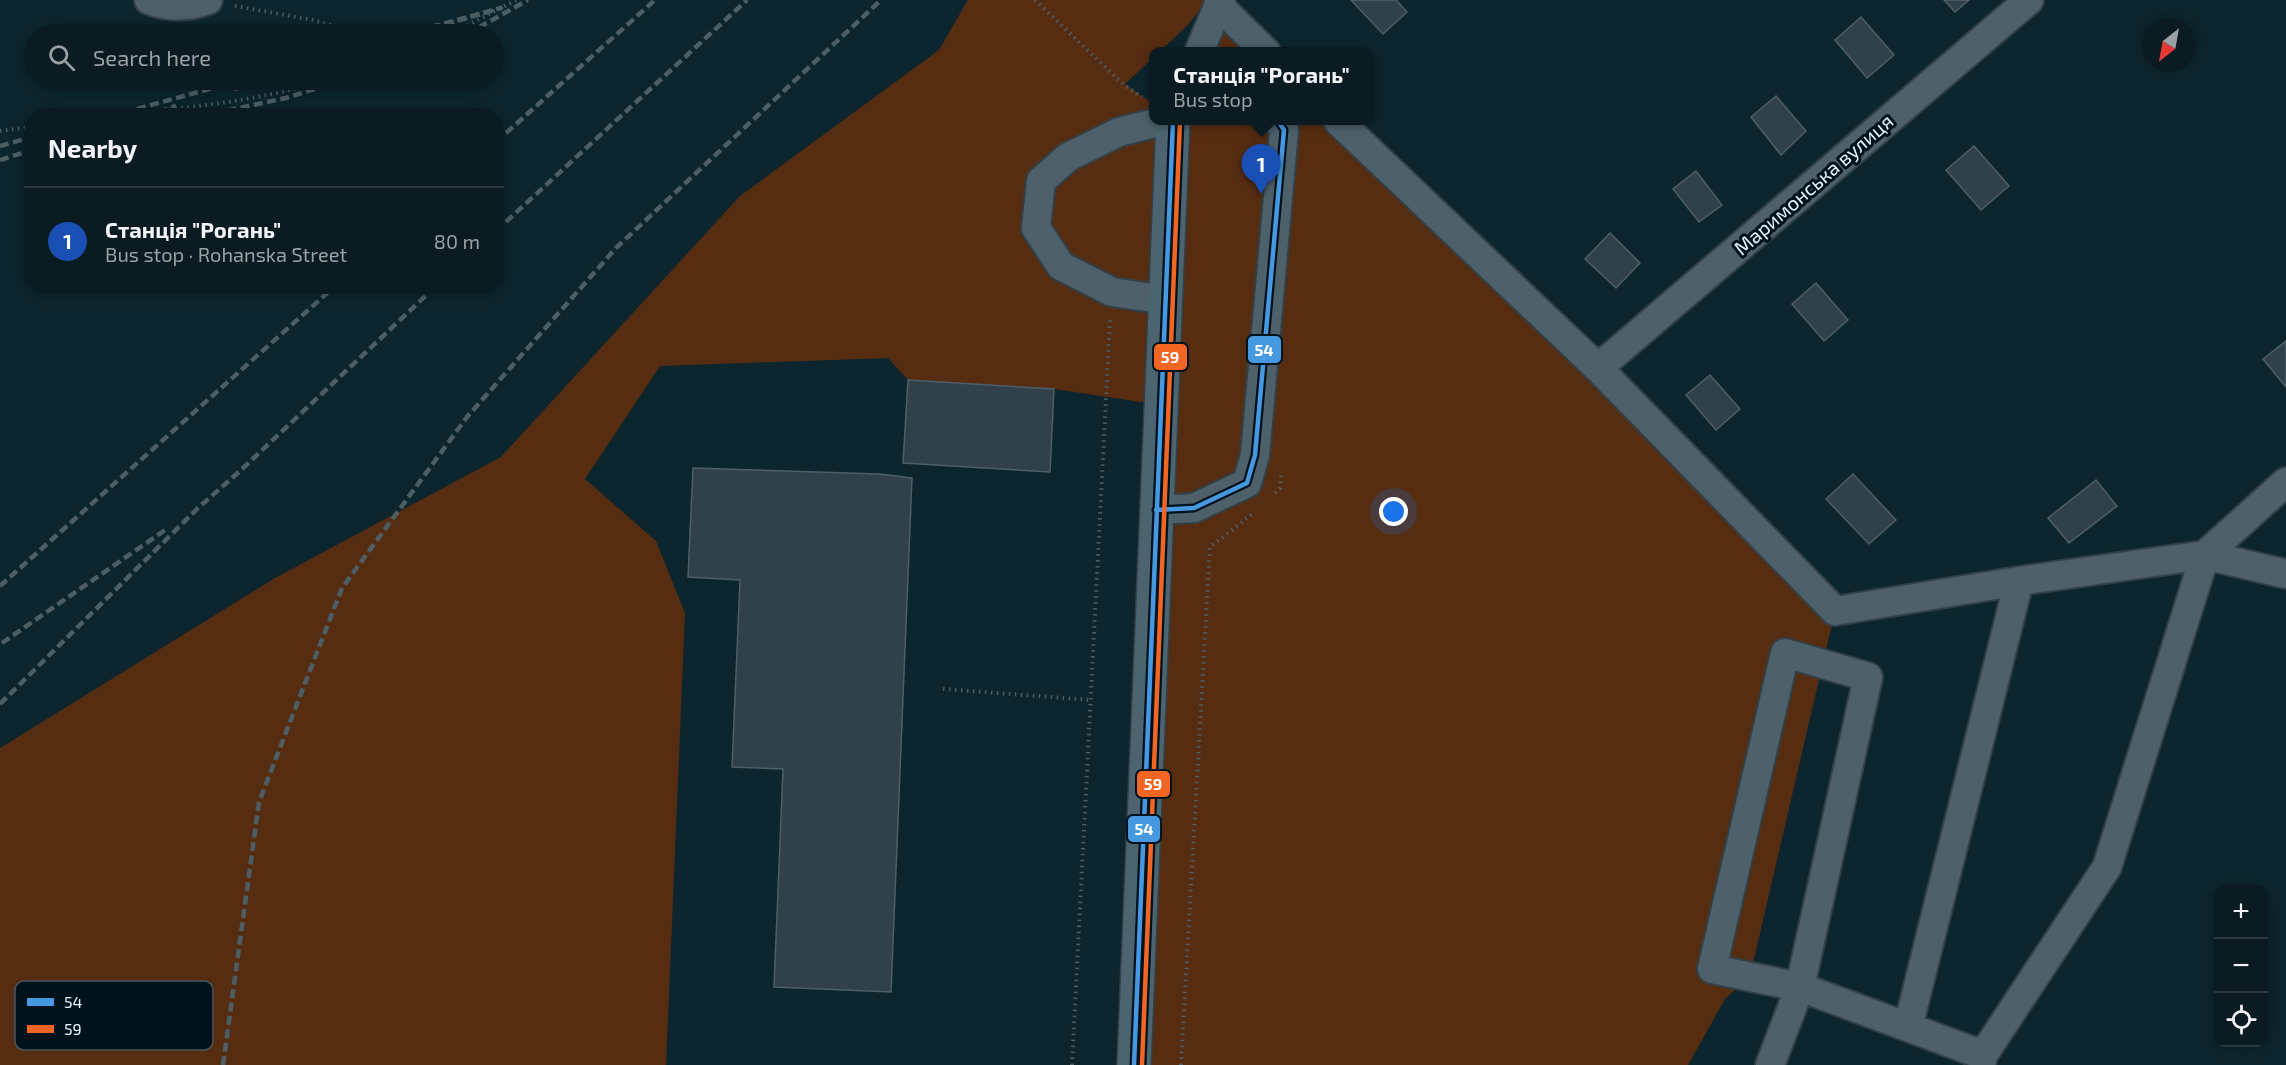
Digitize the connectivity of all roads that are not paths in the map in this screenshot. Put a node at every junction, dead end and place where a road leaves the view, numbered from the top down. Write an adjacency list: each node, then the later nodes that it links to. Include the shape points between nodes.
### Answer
1 (149, 0): 3 (street, via 182,6)
2 (2029, 0): 12 (street, Маримонська вулиця)
3 (206, 1)
4 (1220, 2): 5 (street); 6 (street)
5 (1201, 47)
6 (1262, 47)
7 (1149, 124): 11 (street, via 1119,132 1068,157 1041,182 1036,228 1061,266 1112,292)
8 (1173, 125): 11 (main road)
9 (1281, 125): 14 (street, via 1284,130 1255,454 1247,483 1194,508)
10 (1343, 125): 12 (street)
11 (1166, 300): 14 (main road)
12 (1598, 368): 17 (street, via 1834,611)
13 (2286, 482): 15 (street)
14 (1156, 510): 21 (main road)
15 (2205, 555): 16 (street); 17 (street); 20 (street, via 2107,867)
16 (2286, 574)
17 (2019, 581): 19 (street)
18 (1800, 987): 18 (street, via 1868,677 1785,653 1712,969); 19 (street); 22 (street)
19 (1908, 1027): 20 (street)
20 (1982, 1060)
21 (1134, 1065)
22 (1770, 1065)

